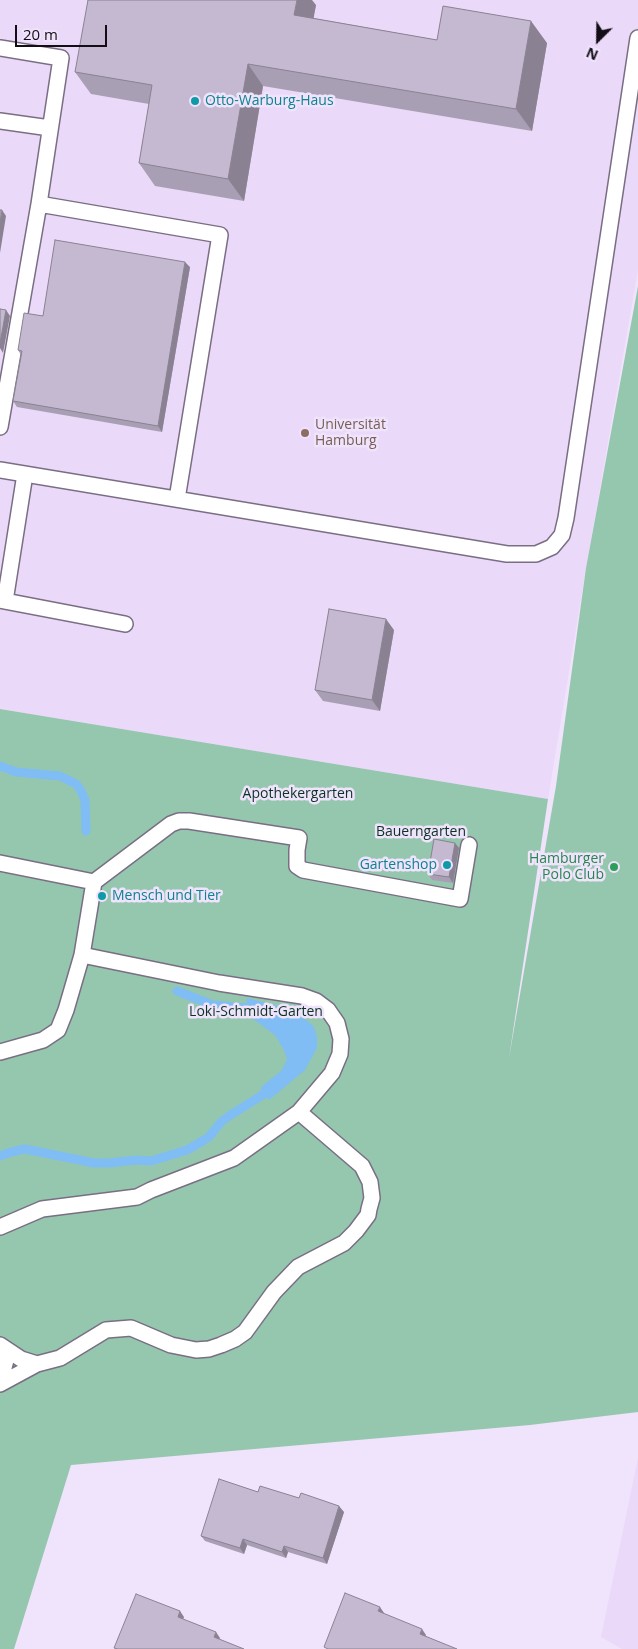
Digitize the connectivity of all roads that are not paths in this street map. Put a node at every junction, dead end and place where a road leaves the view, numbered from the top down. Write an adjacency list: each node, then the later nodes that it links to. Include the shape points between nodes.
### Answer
1 (638, 38): 9 (lane, via 566,518 562,535 552,547 536,554 507,554)
2 (0, 48): 4 (lane, via 60,58)
3 (0, 121): 4 (lane)
4 (50, 128): 5 (lane)
5 (39, 204): 6 (lane); 9 (lane, via 220,235)
6 (0, 427)
7 (0, 470): 8 (lane)
8 (25, 474): 9 (lane); 10 (lane)
9 (177, 499)
10 (2, 601): 11 (lane)
11 (125, 624)
12 (469, 845): 14 (lane, via 460,898 303,870 297,866 299,838 179,821)
13 (0, 863): 14 (lane)
14 (94, 882): 15 (lane)
15 (82, 956): 16 (lane, via 58,1030 44,1040); 17 (lane, via 316,1000 336,1023 341,1039 340,1054 332,1073)
16 (0, 1052)
17 (299, 1112): 18 (lane, via 234,1158 137,1197 42,1209); 20 (lane, via 362,1166 370,1182 372,1198 368,1215 344,1243 298,1267 274,1292 245,1332 228,1342 196,1350 131,1328 113,1329 60,1358)
18 (0, 1227)
19 (2, 1347): 20 (lane); 21 (lane, via 6,1360)
20 (37, 1364): 21 (lane)
21 (0, 1383)

